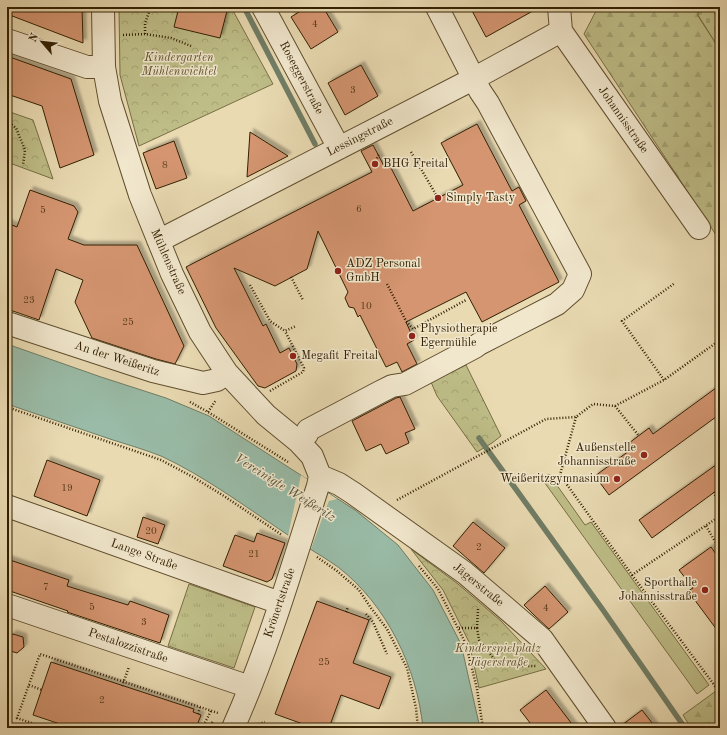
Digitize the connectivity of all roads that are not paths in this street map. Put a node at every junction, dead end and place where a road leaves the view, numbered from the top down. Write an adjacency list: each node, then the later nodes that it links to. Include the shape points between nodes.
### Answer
1 (104, 7): 7 (street, Mühlenstraße)
2 (263, 7): 9 (street, Roseggerstraße)
3 (437, 7): 8 (street)
4 (559, 7): 5 (street, Johannisstraße)
5 (561, 30): 8 (street, Lessingstraße); 10 (street, Johannisstraße)
6 (7, 40): 7 (street, via 87,68)
7 (104, 67): 11 (street, Mühlenstraße, via 112,108 140,195)
8 (475, 78): 9 (street, Lessingstraße); 14 (street, via 580,274 573,290 557,304 427,374 405,384 392,386 308,430)
9 (339, 148): 11 (street, Lessingstraße)
10 (699, 228)
11 (158, 240): 13 (street, Mühlenstraße, via 200,332)
12 (7, 322): 13 (street, An der Weißeritz, via 153,371 204,384 217,380)
13 (227, 373): 14 (street, Mühlenstraße, via 266,415)
14 (299, 442): 15 (street, Mühlenstraße, via 312,456)
15 (319, 481): 17 (street, Krönertstraße); 21 (street, Jägerstraße, via 339,484 353,493 465,573 542,639)
16 (7, 506): 17 (street, Lange Straße)
17 (280, 603): 19 (street, Krönertstraße)
18 (7, 605): 19 (street, Pestalozzistraße)
19 (250, 688): 20 (street, Krönertstraße)
20 (243, 727)
21 (605, 728)

